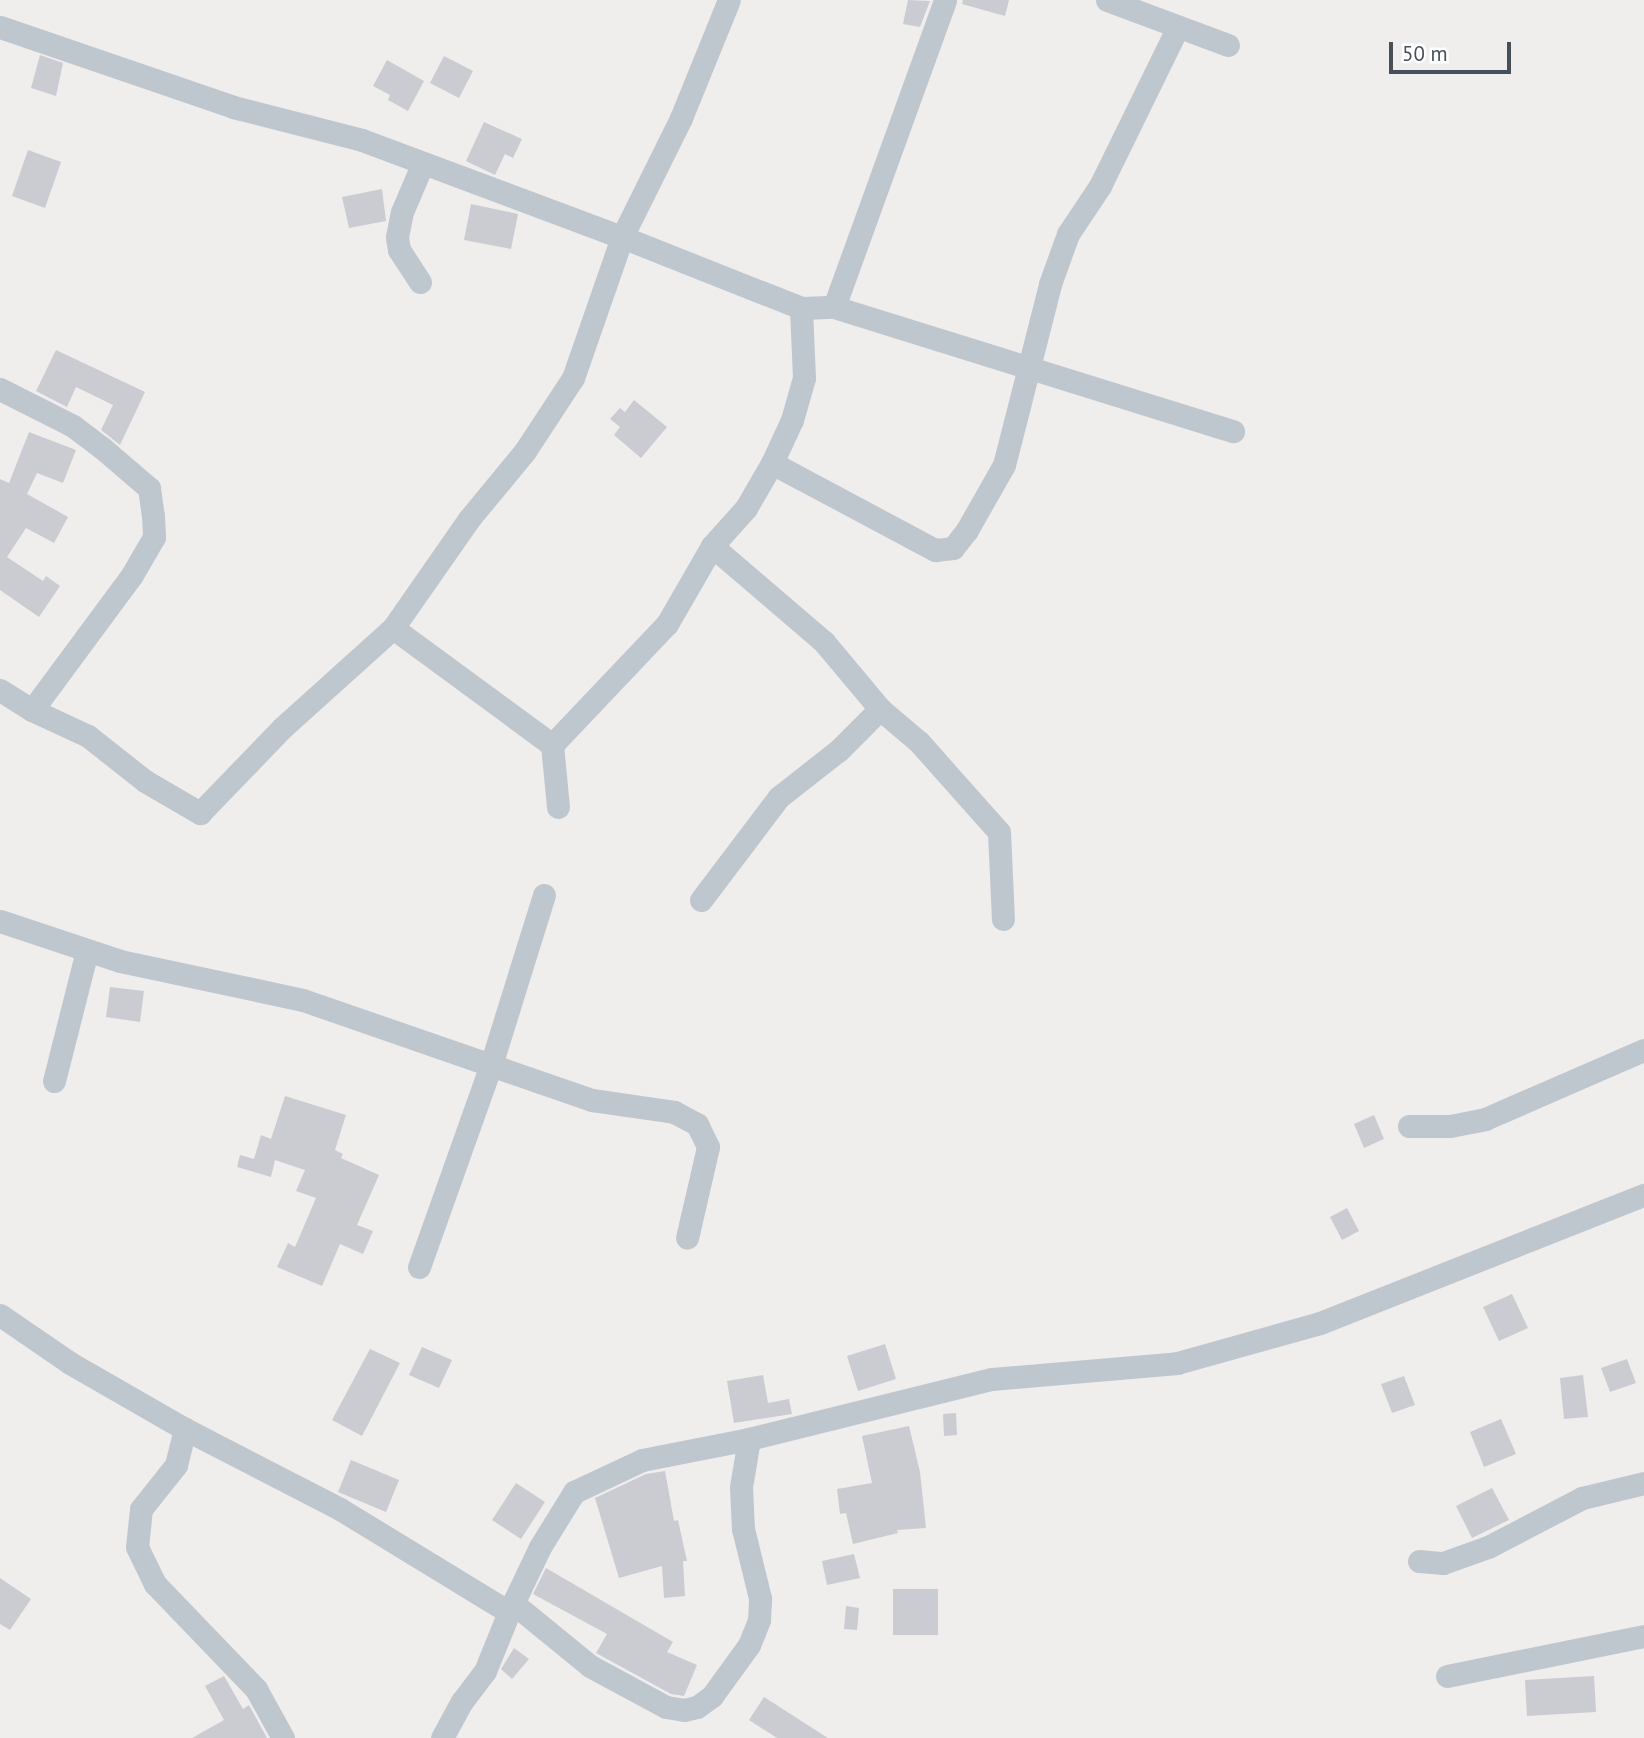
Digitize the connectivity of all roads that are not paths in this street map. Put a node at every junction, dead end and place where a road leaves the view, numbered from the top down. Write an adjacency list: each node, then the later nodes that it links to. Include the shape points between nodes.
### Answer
1 (729, 0): 8 (street, via 681,118)
2 (945, 0): 10 (street)
3 (1107, 0): 5 (street)
4 (0, 27): 7 (street, via 233,107 362,140)
5 (1178, 27): 6 (street); 12 (street, via 1100,186 1068,234)
6 (1228, 45)
7 (422, 165): 8 (street); 9 (street, via 397,237 399,250)
8 (622, 237): 11 (street); 17 (street, via 573,378 525,451 469,519)
9 (420, 282)
10 (834, 307): 11 (street); 12 (street)
11 (802, 308): 15 (street, via 804,378 792,420)
12 (1029, 369): 14 (street); 15 (street, via 1004,465 953,548 935,550)
13 (0, 389): 20 (street, via 73,426 101,447 149,488 153,516 154,537 132,575)
14 (1233, 431)
15 (772, 463): 16 (street, via 746,508)
16 (712, 546): 19 (street, via 824,642); 21 (street, via 667,624)
17 (393, 628): 20 (street, via 282,728 200,813 145,781 88,736); 21 (street)
18 (0, 690): 20 (street)
19 (880, 709): 24 (street, via 839,750 779,797); 25 (street, via 919,742 999,832)
20 (32, 710)
21 (552, 745): 22 (street)
22 (558, 807)
23 (544, 895): 29 (street)
24 (701, 900)
25 (1003, 919)
26 (0, 921): 27 (street)
27 (87, 951): 29 (street, via 303,1000); 30 (street)
28 (1644, 1050): 31 (street, via 1485,1119 1450,1126)
29 (491, 1065): 33 (street, via 592,1100 674,1112 697,1124 708,1147); 34 (street)
30 (54, 1081)
31 (1409, 1126)
32 (1644, 1195): 37 (street, via 1320,1323 1177,1363 992,1380)
33 (687, 1238)
34 (419, 1267)
35 (0, 1315): 36 (street, via 70,1363)
36 (184, 1429): 40 (street, via 340,1509); 43 (street, via 176,1465 141,1509 137,1548 155,1584 256,1689)
37 (749, 1439): 40 (street, via 642,1460 574,1492); 40 (street, via 741,1488 743,1529 760,1598 759,1620 749,1645 712,1696 697,1707 666,1707 590,1666)
38 (1644, 1483): 39 (street, via 1582,1498 1488,1547 1443,1563)
39 (1419, 1560)
40 (511, 1608): 44 (street, via 485,1671)
41 (1644, 1636): 42 (street)
42 (1447, 1676)
43 (283, 1738)
44 (442, 1738)

